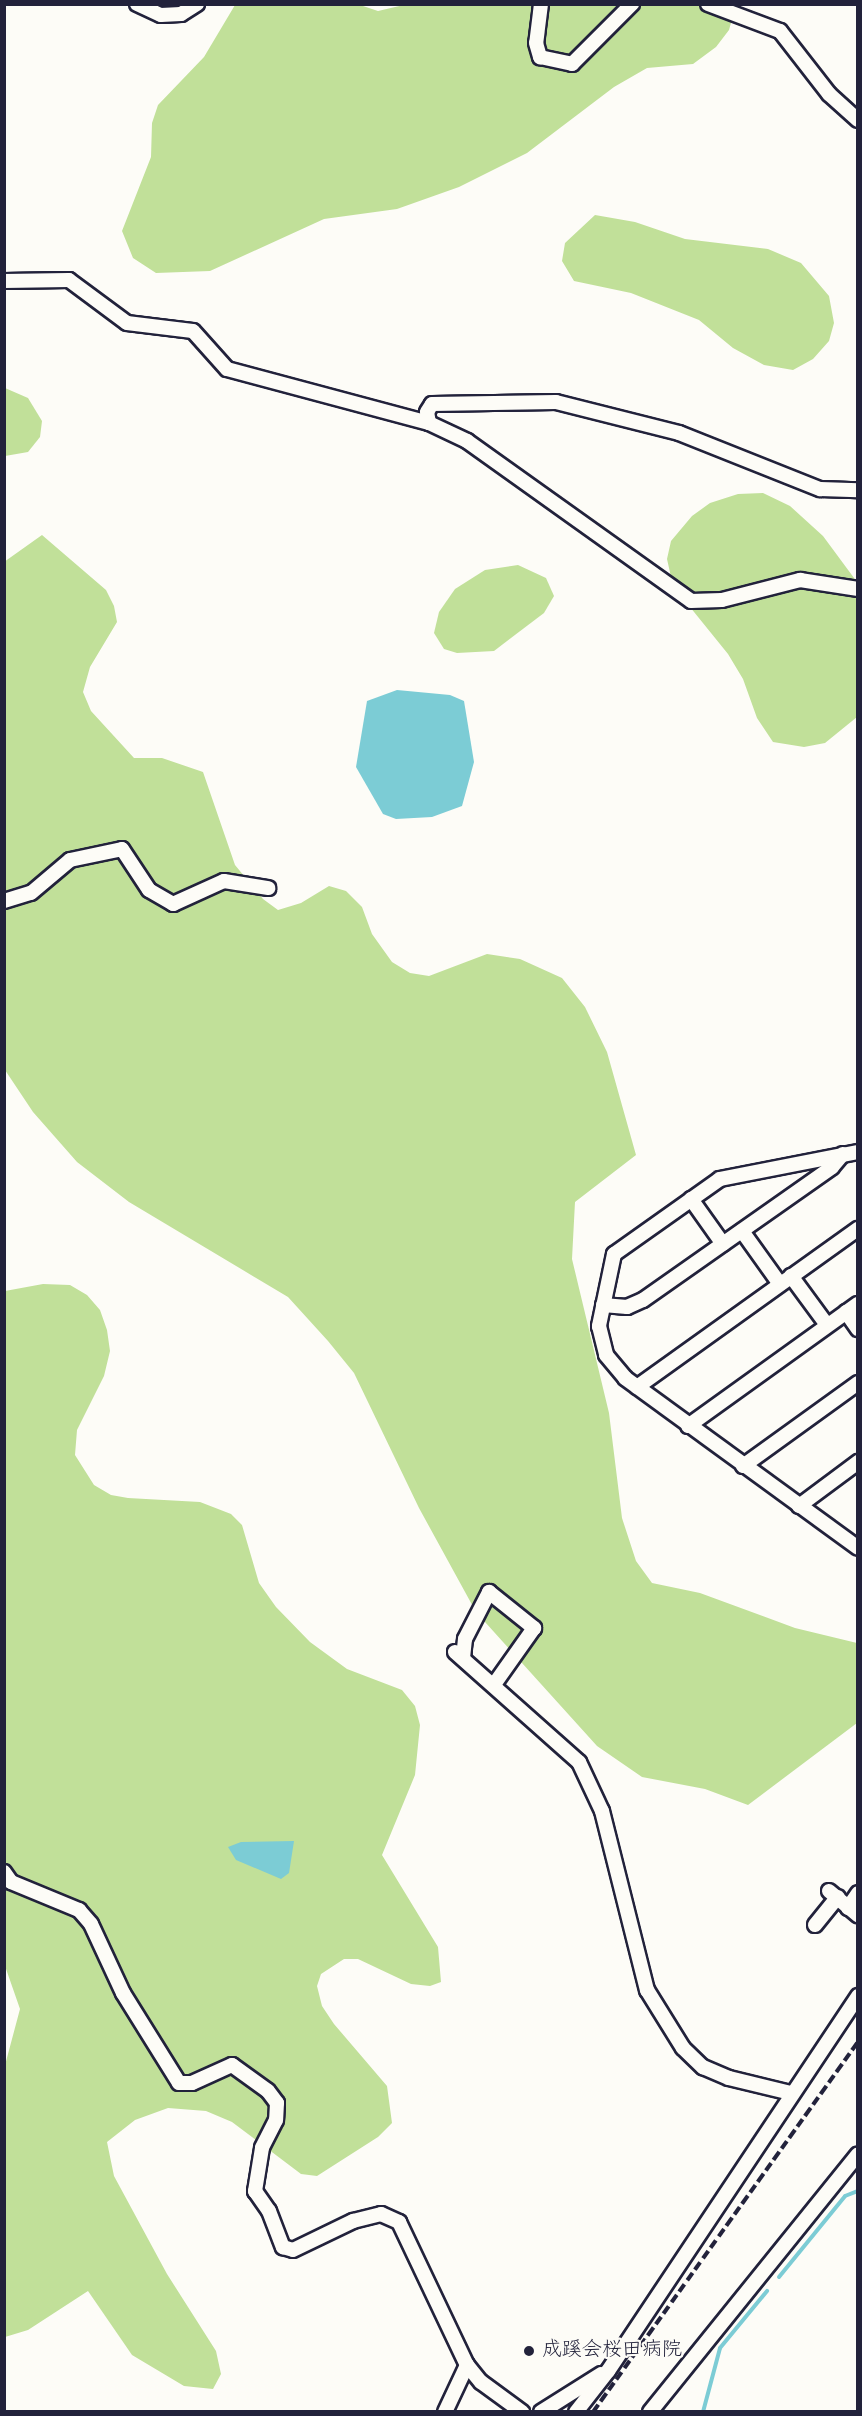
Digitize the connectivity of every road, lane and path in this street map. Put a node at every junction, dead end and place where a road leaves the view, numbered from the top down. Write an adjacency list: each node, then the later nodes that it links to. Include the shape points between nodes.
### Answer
1 (137, 4): 2 (street, via 161,15 181,14)
2 (197, 4)
3 (541, 4): 4 (street, via 536,43 540,57 572,64)
4 (632, 4)
5 (708, 4): 6 (street, via 780,31 829,94)
6 (858, 120)
7 (4, 281): 8 (street, via 69,280 127,323 193,331 227,369)
8 (429, 423): 9 (street, via 432,404 556,402 679,433 820,489); 10 (street, via 477,448 691,601 722,600 800,580)
9 (858, 490)
10 (858, 589)
11 (268, 888): 12 (street, via 224,881 173,904 149,890 122,849 70,860 31,892)
12 (4, 901)
13 (858, 1152): 14 (street)
14 (843, 1154): 15 (street, via 720,1179); 17 (street, via 832,1167)
15 (691, 1199): 18 (street); 21 (street, via 614,1254)
16 (858, 1229): 19 (street)
17 (742, 1231): 18 (street); 19 (street)
18 (723, 1244): 21 (street, via 643,1300 627,1307)
19 (786, 1280): 23 (street); 26 (street)
20 (858, 1304): 22 (street)
21 (603, 1305): 26 (street, via 599,1326 606,1355)
22 (846, 1312): 23 (street); 24 (street)
23 (827, 1325): 27 (street)
24 (858, 1329)
25 (858, 1383): 29 (street)
26 (637, 1387): 27 (street)
27 (688, 1426): 29 (street)
28 (858, 1462): 30 (street)
29 (743, 1466): 30 (street)
30 (799, 1506): 31 (street)
31 (856, 1544)
32 (495, 1683): 32 (street, via 459,1655 489,1592 534,1628); 38 (street, via 579,1762 589,1780 602,1812 647,1990 683,2048 703,2067 729,2078)
33 (4, 1872): 40 (street, via 11,1882 79,1910 91,1924 123,1993 179,2084 192,2083 232,2065 268,2091 277,2103 276,2120 262,2148 255,2191 269,2211 283,2247 293,2250 353,2221 381,2214 399,2222)
34 (858, 1893): 35 (street)
35 (853, 1912): 36 (street, via 834,1894)
36 (815, 1925)
37 (858, 1995): 38 (street)
38 (791, 2093): 41 (street)
39 (858, 2154): 46 (street)
40 (467, 2365): 42 (street); 43 (street, via 481,2382)
41 (608, 2371): 44 (street); 45 (street)
42 (445, 2412)
43 (522, 2412)
44 (541, 2412)
45 (576, 2412)
46 (650, 2412)

